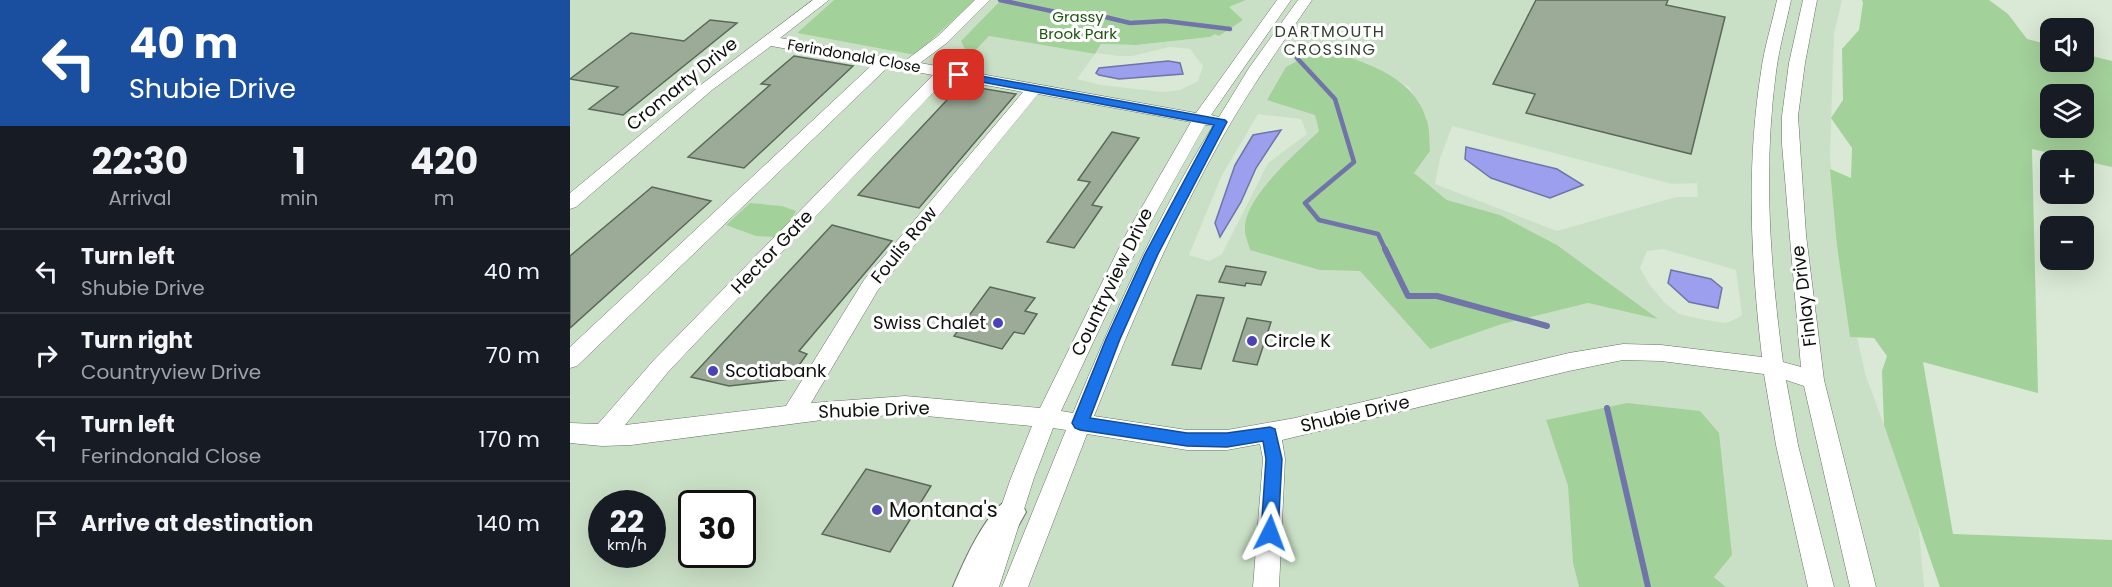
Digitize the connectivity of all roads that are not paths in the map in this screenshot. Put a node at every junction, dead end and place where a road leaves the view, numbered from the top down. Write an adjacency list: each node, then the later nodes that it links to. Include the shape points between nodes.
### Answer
1 (822, 0): 7 (street, Cromarty Drive)
2 (983, 0): 9 (street, via 940,48)
3 (1284, 0): 12 (street, Countryview Drive)
4 (1305, 0): 13 (street, Countryview Drive)
5 (1784, 0): 16 (street, Finlay Drive, via 1768,75 1761,144 1761,238)
6 (1810, 0): 17 (street, Finlay Drive, via 1795,76 1790,130)
7 (770, 41): 8 (street, Ferindonald Close); 14 (street, Cromarty Drive, via 707,87)
8 (885, 61): 9 (street, Ferindonald Close); 15 (street)
9 (916, 67): 10 (street, Ferindonald Close)
10 (944, 72): 11 (street, Ferindonald Close); 23 (street, Hector Gate, via 661,366)
11 (1034, 89): 12 (street, Ferindonald Close); 18 (street, Foulis Row, via 876,278)
12 (1200, 118): 13 (street, Ferindonald Close); 19 (street, Countryview Drive, via 1138,226)
13 (1221, 122): 20 (street, Countryview Drive, via 1151,254)
14 (570, 203)
15 (570, 360)
16 (1773, 367): 17 (street, Shubie Drive); 22 (street, Shubie Drive, via 1623,352); 29 (street, Finlay Drive, via 1792,477)
17 (1813, 380): 30 (street, Finlay Drive)
18 (792, 415): 19 (street, Shubie Drive, via 905,405); 23 (street, Shubie Drive, via 662,433)
19 (1048, 418): 20 (street, Shubie Drive); 24 (street, Countryview Drive)
20 (1080, 423): 22 (street, Shubie Drive, via 1187,440); 27 (street, Countryview Drive)
21 (570, 433): 23 (street, Shubie Drive)
22 (1270, 434): 28 (street, via 1274,459)
23 (602, 436)
24 (1011, 512): 25 (main road); 26 (street, Countryview Drive)
25 (968, 587)
26 (986, 587)
27 (1015, 587)
28 (1266, 587)
29 (1821, 587)
30 (1863, 587)

